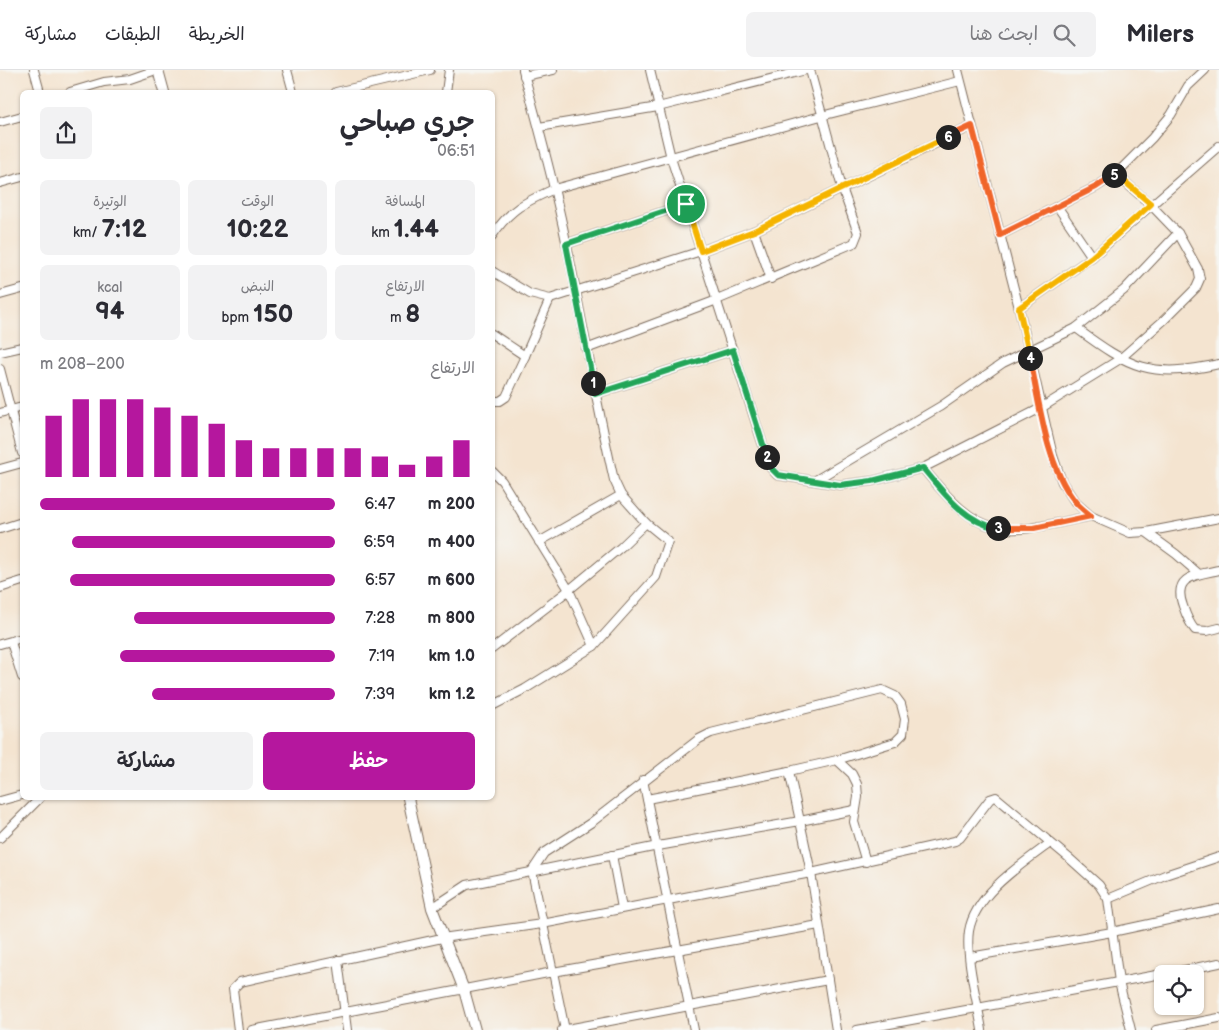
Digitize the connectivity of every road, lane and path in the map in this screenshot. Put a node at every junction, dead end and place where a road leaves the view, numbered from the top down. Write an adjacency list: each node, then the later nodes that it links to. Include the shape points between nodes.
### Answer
1 (34, 70): 14 (street)
2 (157, 70): 15 (street); 16 (street)
3 (287, 70): 17 (street)
4 (430, 70): 18 (street)
5 (449, 70): 19 (street)
6 (553, 70): 12 (street)
7 (650, 70): 20 (street)
8 (806, 70): 20 (street)
9 (810, 70): 21 (street)
10 (958, 70): 13 (street)
11 (1205, 70): 28 (street, via 1188,86 1171,115 1152,138)
12 (524, 73): 24 (street)
13 (960, 81): 21 (street); 25 (street)
14 (39, 90)
15 (77, 90)
16 (163, 90)
17 (292, 90)
18 (345, 90)
19 (446, 90)
20 (658, 106): 24 (street); 27 (street)
21 (821, 116): 27 (street); 31 (street)
22 (20, 117): 23 (street)
23 (0, 122)
24 (539, 126): 32 (street)
25 (972, 126): 31 (street); 39 (street)
26 (1219, 146): 34 (street)
27 (671, 158): 32 (street); 33 (street)
28 (1116, 174): 34 (street); 35 (street)
29 (20, 178): 30 (street)
30 (0, 183)
31 (842, 188): 36 (street); 44 (street, via 858,233 854,243)
32 (554, 189): 37 (street, via 520,204); 40 (street)
33 (686, 204): 40 (street); 41 (street)
34 (1151, 204): 38 (street); 42 (street)
35 (1057, 206): 39 (street); 42 (street)
36 (754, 231): 41 (street); 44 (street)
37 (495, 232)
38 (1178, 233): 51 (street, via 1124,290); 59 (street, via 1198,269 1200,279 1196,288)
39 (1000, 235): 50 (street)
40 (566, 244): 46 (street)
41 (701, 251): 46 (street); 49 (street)
42 (1092, 257): 50 (street)
43 (495, 273): 48 (street, via 530,294)
44 (771, 279): 49 (street)
45 (20, 290): 47 (street)
46 (576, 290): 48 (street); 54 (street)
47 (0, 295)
48 (550, 299): 58 (street)
49 (717, 300): 54 (street); 55 (street)
50 (1019, 308): 56 (street)
51 (1076, 328): 56 (street); 59 (street)
52 (495, 336): 58 (street)
53 (20, 347): 57 (street)
54 (586, 349): 62 (street)
55 (733, 350): 62 (street); 73 (street, via 770,467 778,475)
56 (1028, 350): 65 (street); 73 (street)
57 (0, 352)
58 (525, 356): 63 (street, via 506,397)
59 (1120, 359): 60 (street, via 1157,371 1175,372); 65 (street)
60 (1219, 364)
61 (0, 369): 66 (street)
62 (595, 394): 74 (street, via 614,480)
63 (495, 401)
64 (20, 408): 66 (street)
65 (1041, 408): 70 (street); 75 (street, via 1062,482 1075,502)
66 (12, 410): 67 (street); 68 (street)
67 (0, 413)
68 (20, 444)
69 (20, 464): 71 (street)
70 (923, 468): 73 (street, via 857,484); 75 (street, via 966,514 992,527 1006,530 1034,528)
71 (0, 469)
72 (495, 474): 81 (street)
73 (814, 481)
74 (621, 495): 78 (street); 81 (street)
75 (1091, 516): 80 (street, via 1130,533)
76 (1219, 518): 80 (street)
77 (20, 523): 79 (street)
78 (646, 523): 86 (street); 91 (street, via 668,541 656,577)
79 (0, 528)
80 (1146, 532): 83 (street)
81 (539, 542): 86 (street)
82 (1219, 570): 83 (street)
83 (1199, 574): 87 (street, via 1180,587 1179,594 1189,623 1195,630)
84 (20, 582): 85 (street)
85 (0, 588)
86 (569, 590): 91 (street); 92 (street)
87 (1219, 628)
88 (20, 639): 89 (street)
89 (11, 642): 90 (street); 93 (street)
90 (0, 644)
91 (594, 646): 94 (street)
92 (495, 647)
93 (20, 671)
94 (495, 704)
95 (837, 760): 96 (street); 97 (street, via 895,742 903,734 905,719 895,696 882,690 716,731 699,739); 103 (street, via 852,774 857,784)
96 (789, 770): 101 (street); 104 (street)
97 (643, 780): 101 (street); 111 (street, via 592,822 544,852)
98 (20, 796): 102 (street)
99 (38, 800): 105 (street)
100 (408, 800): 115 (street)
101 (647, 800): 107 (street)
102 (0, 801)
103 (854, 810): 104 (street); 110 (street, via 854,822)
104 (800, 821): 107 (street); 112 (street)
105 (0, 838)
106 (1050, 843): 110 (street, via 996,797 990,799 960,838 954,841); 114 (street, via 1098,885); 123 (street, via 1004,877 988,894 969,931)
107 (658, 846): 108 (street); 113 (street)
108 (612, 855): 111 (street); 116 (street)
109 (1219, 857): 114 (street, via 1165,875)
110 (866, 862): 112 (street)
111 (532, 872): 115 (street, via 467,884); 118 (street)
112 (811, 873): 113 (street); 119 (street)
113 (669, 898): 116 (street); 122 (street)
114 (1108, 900): 120 (street)
115 (432, 908): 121 (street)
116 (622, 908): 118 (street)
117 (1219, 909): 120 (street)
118 (542, 924): 121 (street); 127 (street)
119 (819, 925): 122 (street); 129 (street)
120 (1112, 932): 123 (street); 130 (street)
121 (442, 938): 124 (street); 131 (street)
122 (679, 950): 127 (street); 132 (street)
123 (970, 957): 133 (street)
124 (338, 960): 134 (street); 136 (street, via 236,984 233,988)
125 (1219, 963): 126 (street)
126 (1204, 966)
127 (553, 972): 131 (street); 140 (street)
128 (1154, 976): 130 (street)
129 (828, 980): 132 (street); 142 (street)
130 (1119, 982): 133 (street); 145 (street)
131 (464, 990): 134 (street); 139 (street)
132 (689, 1005): 140 (street); 141 (street)
133 (979, 1007): 143 (street); 144 (street)
134 (344, 1013): 137 (street); 138 (street)
135 (1219, 1018): 146 (street)
136 (238, 1030)
137 (252, 1030)
138 (347, 1030)
139 (475, 1030)
140 (564, 1030)
141 (694, 1030)
142 (836, 1030)
143 (856, 1030)
144 (982, 1030)
145 (1131, 1030)
146 (1156, 1030)

